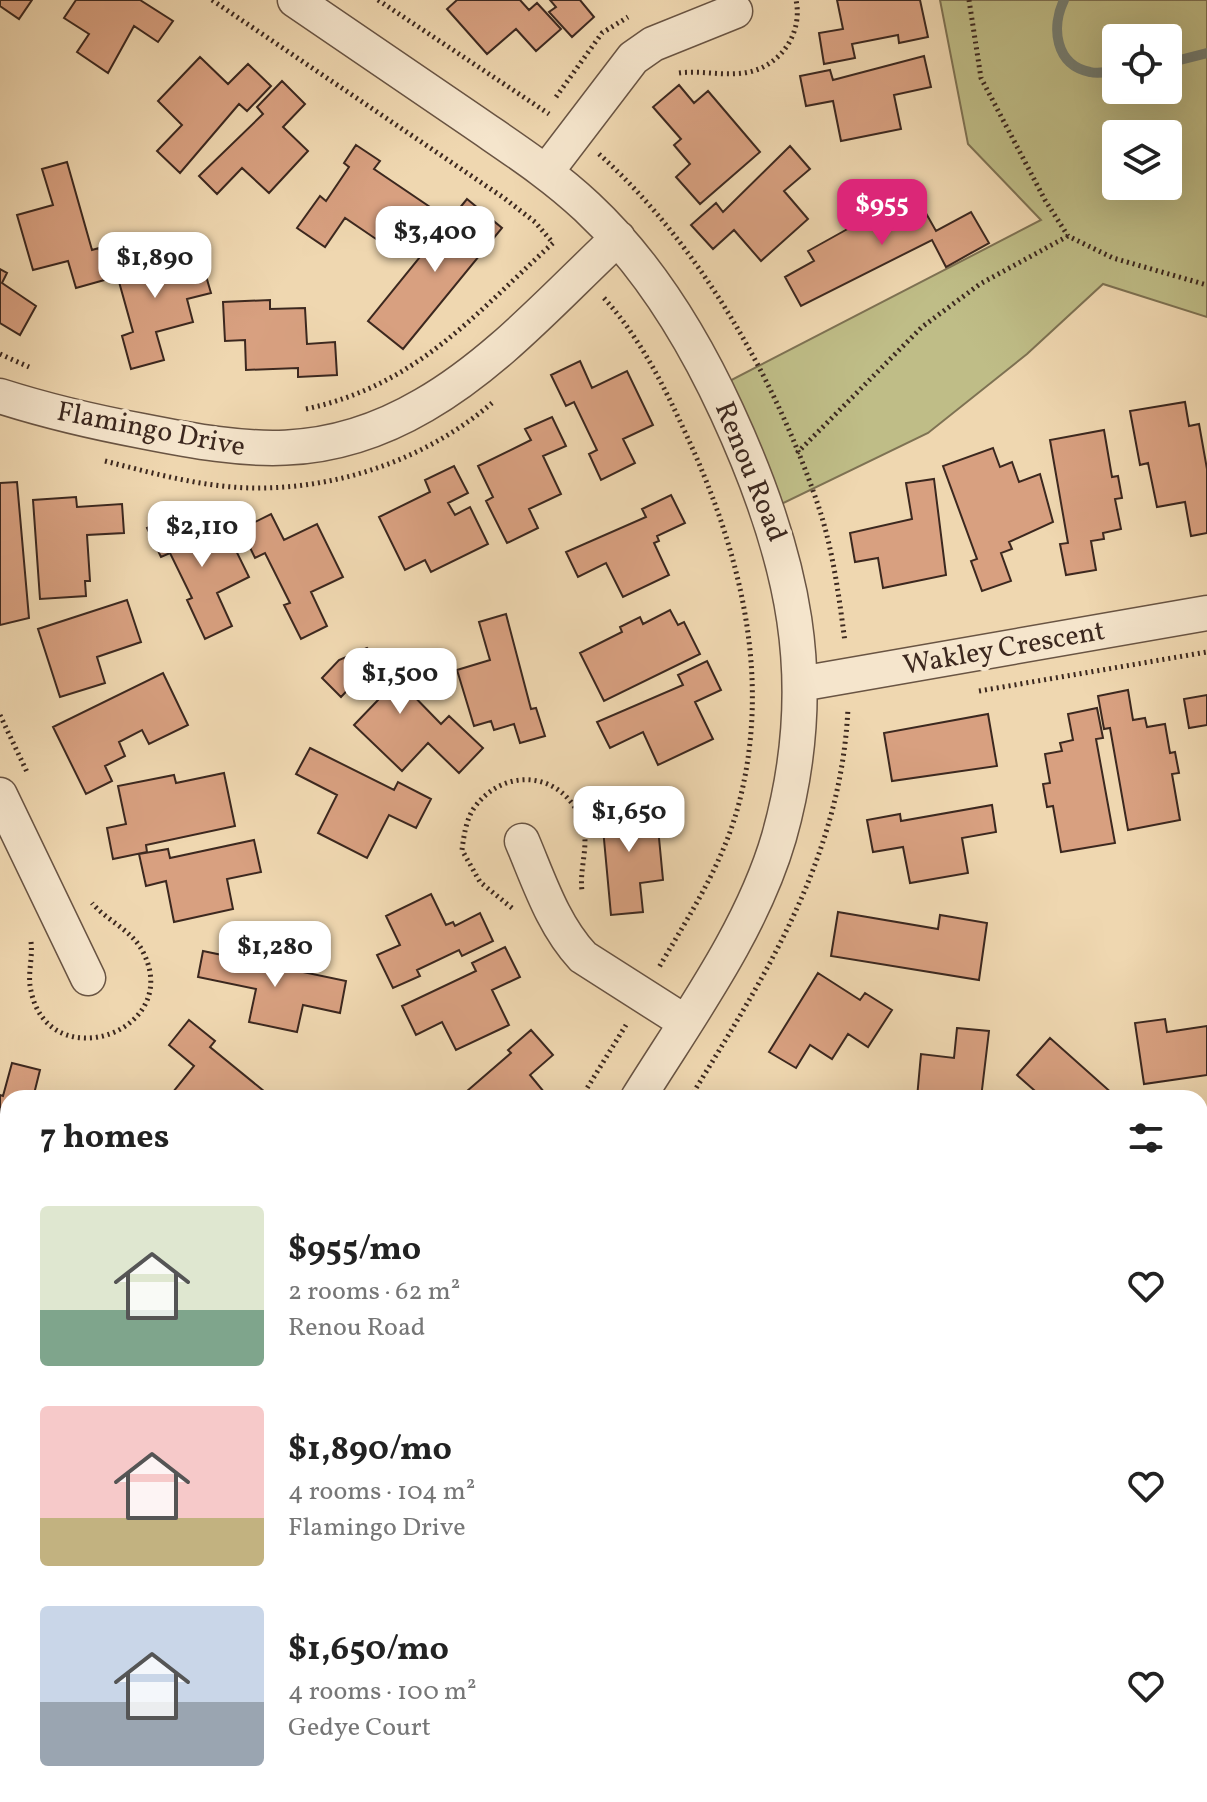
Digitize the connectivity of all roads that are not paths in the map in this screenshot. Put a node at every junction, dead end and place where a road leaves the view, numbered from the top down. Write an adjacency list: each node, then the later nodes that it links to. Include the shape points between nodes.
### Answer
1 (295, 0): 3 (street, Renou Road)
2 (735, 11): 3 (street, via 653,44 633,58)
3 (546, 172): 4 (street, Renou Road)
4 (618, 238): 5 (street, Flamingo Drive, via 454,385 396,420 350,437 247,450 77,418); 7 (street, Renou Road, via 697,352 761,490 791,592)
5 (0, 396)
6 (1207, 613): 7 (street, Wakley Crescent)
7 (800, 684): 11 (street, Renou Road, via 791,778 778,839 761,886)
8 (0, 795): 10 (street)
9 (522, 841): 11 (street, via 572,946)
10 (88, 978)
11 (685, 1022): 12 (street, Renou Road)
12 (643, 1090)

